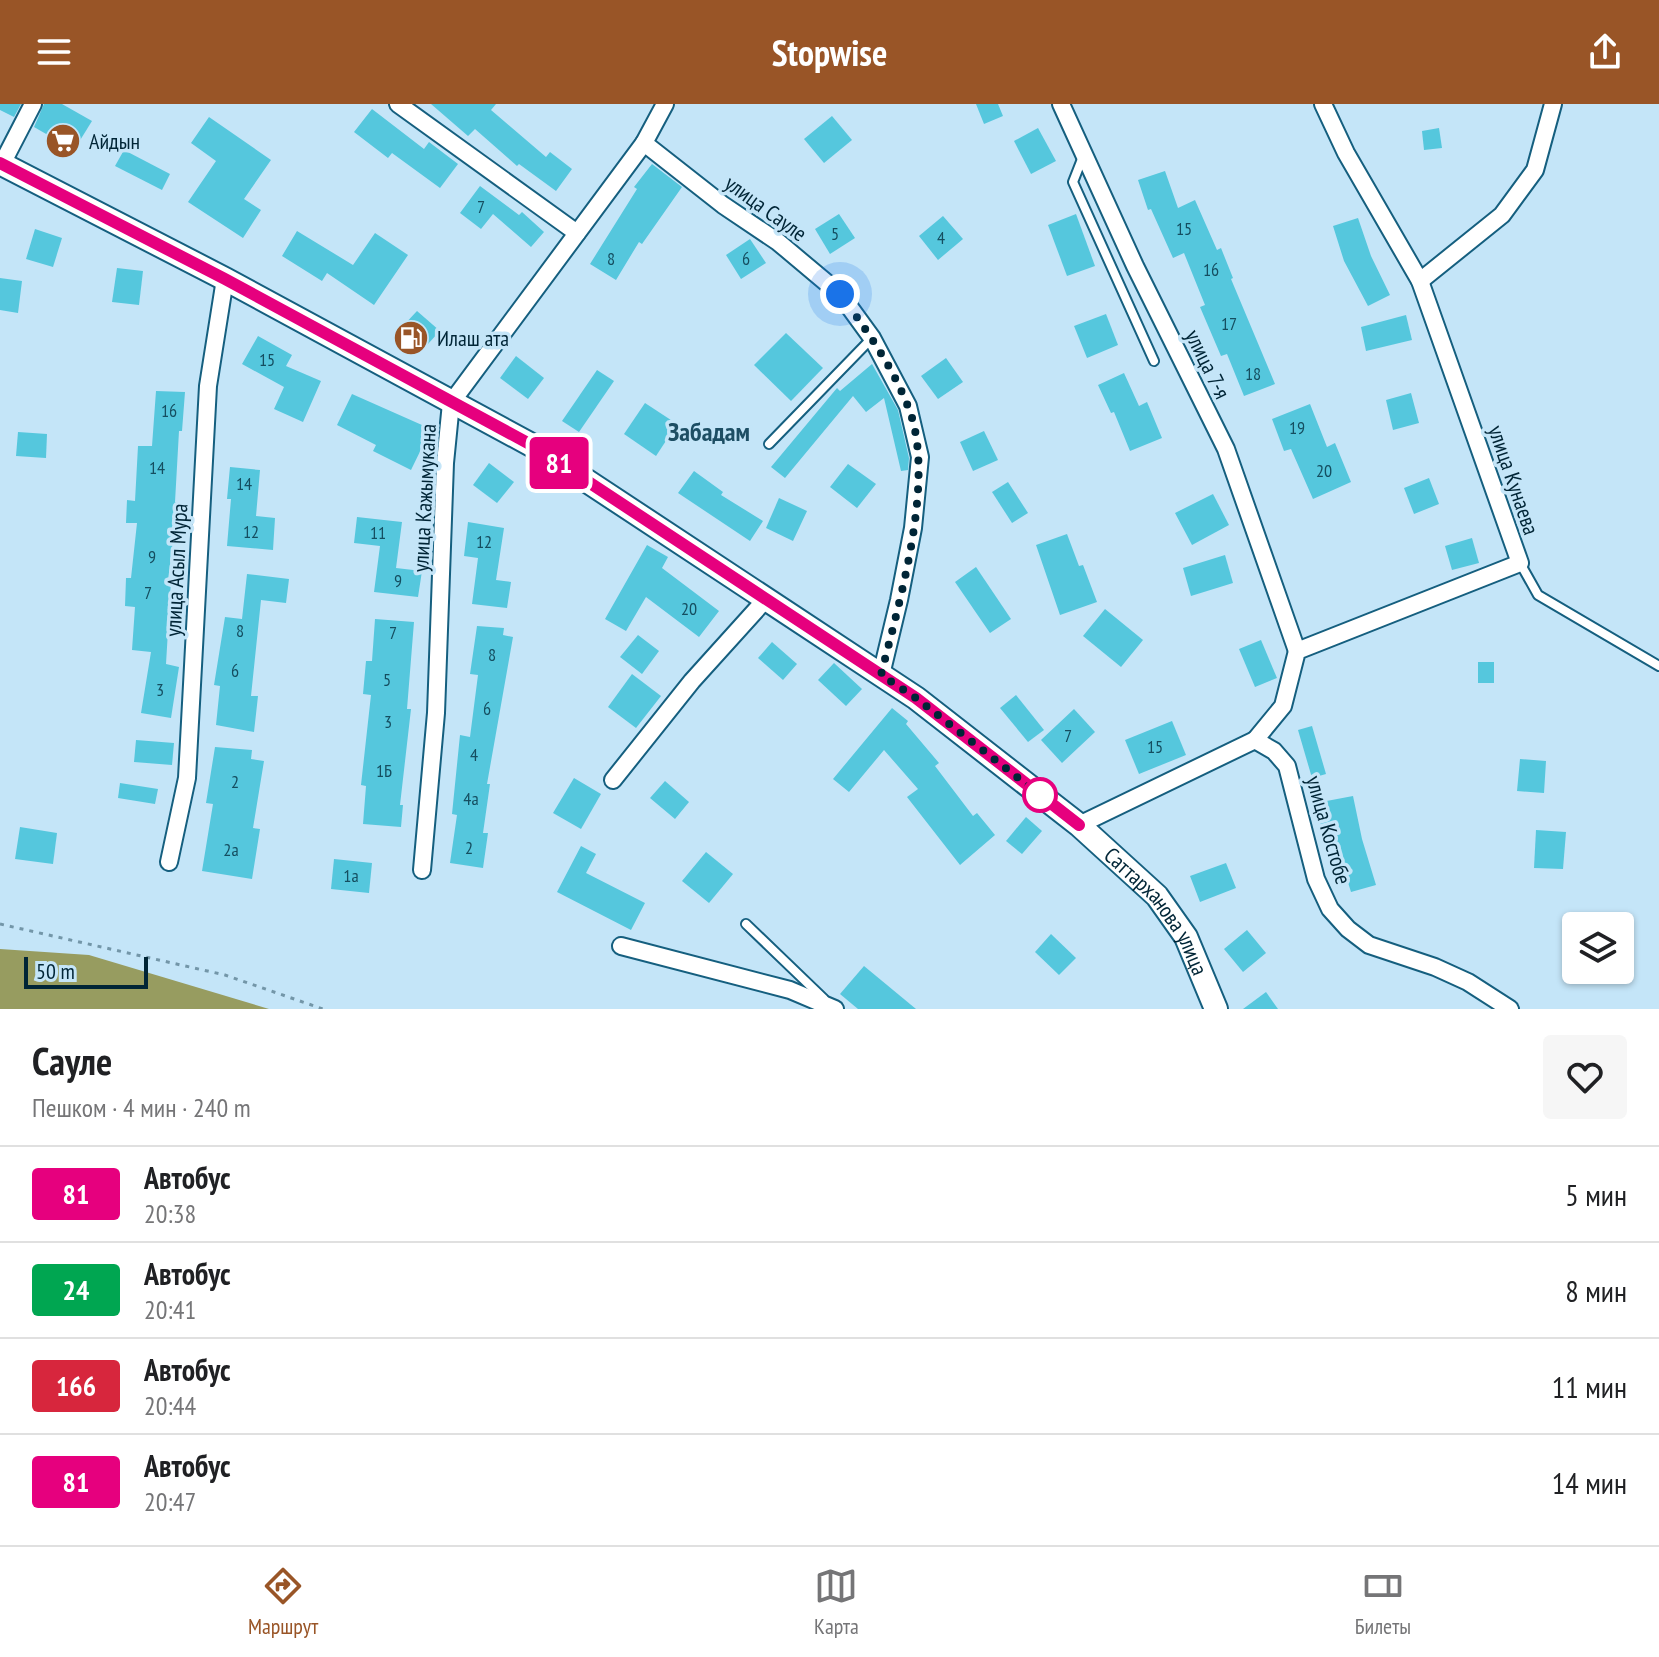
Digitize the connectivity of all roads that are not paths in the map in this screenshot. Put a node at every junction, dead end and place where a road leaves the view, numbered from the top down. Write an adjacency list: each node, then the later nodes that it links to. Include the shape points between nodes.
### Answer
1 (33, 104): 9 (street)
2 (398, 104): 10 (street)
3 (665, 104): 7 (street)
4 (1061, 104): 8 (street, улица 7-я)
5 (1323, 104): 12 (street, улица Кунаева)
6 (1553, 104): 12 (street, via 1535,170 1502,215)
7 (644, 143): 10 (street, улица Кажымукана); 13 (street, улица Сауле, via 840,294)
8 (1084, 153): 14 (lane, via 1073,182); 19 (street, улица 7-я, via 1226,449)
9 (1, 164): 11 (street, Саттарханова улица)
10 (577, 233): 15 (street, улица Кажымукана)
11 (225, 279): 15 (street, Саттарханова улица); 25 (street, улица Асыл Мура, via 208,386 187,778)
12 (1420, 281): 17 (street, улица Кунаева)
13 (872, 338): 16 (lane); 21 (street, улица Сауле, via 908,406 920,457 913,528)
14 (1154, 361)
15 (451, 403): 18 (street, Саттарханова улица, via 537,448); 26 (street, улица Кажымукана, via 436,713)
16 (769, 444)
17 (1520, 563): 19 (street, улица Кунаева); 20 (lane, via 1538,595)
18 (766, 599): 21 (street, Саттарханова улица); 23 (street)
19 (1297, 651): 22 (street, via 1283,706)
20 (1659, 666)
21 (881, 675): 24 (street, Саттарханова улица)
22 (1255, 740): 24 (street); 31 (street, улица Костобе, via 1287,766 1316,879 1330,909 1348,929 1369,945 1468,982)
23 (613, 780)
24 (1079, 825): 30 (street, Саттарханова улица, via 1173,915)
25 (169, 862)
26 (422, 870)
27 (746, 924): 29 (lane)
28 (621, 946): 29 (street, via 731,973)
29 (833, 1007)
30 (1216, 1009)
31 (1510, 1009)

